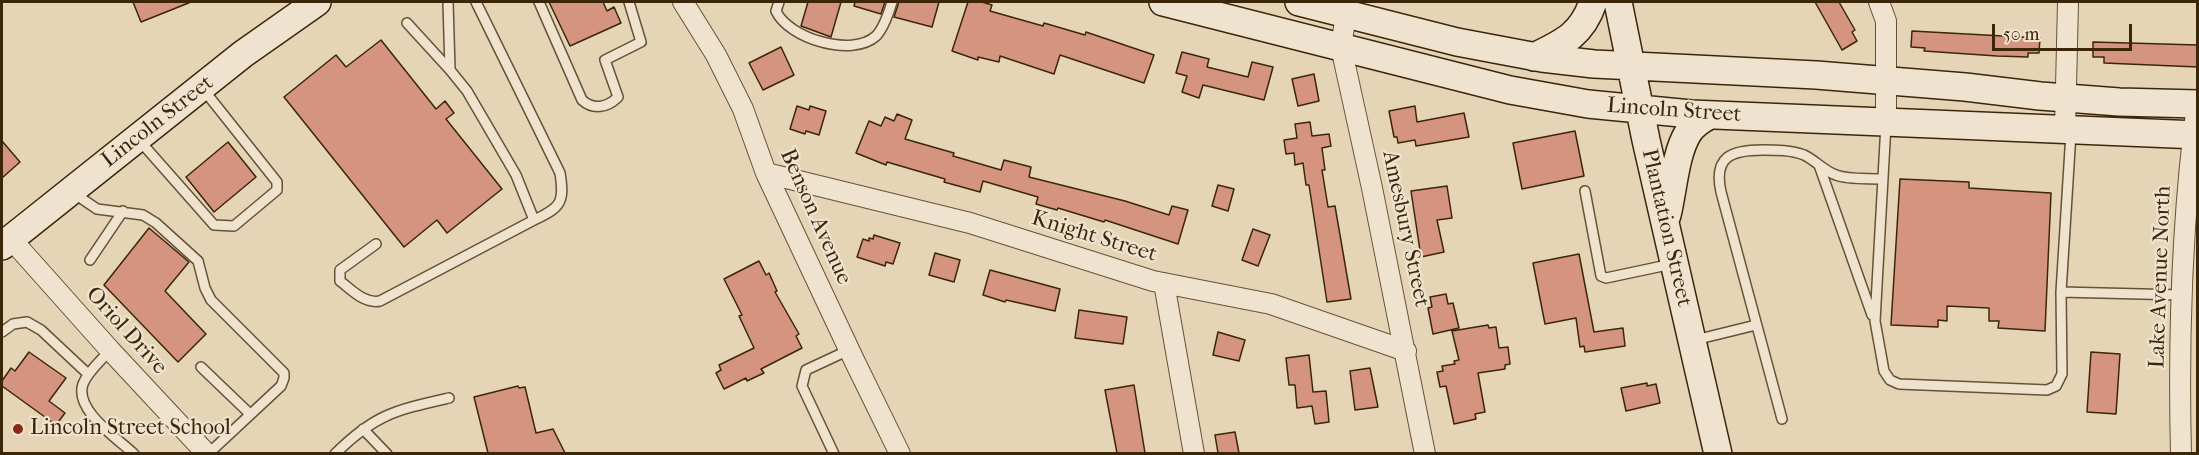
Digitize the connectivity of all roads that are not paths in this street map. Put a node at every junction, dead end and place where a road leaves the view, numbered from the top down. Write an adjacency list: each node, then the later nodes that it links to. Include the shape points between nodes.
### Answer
1 (316, 2): 22 (main road, Lincoln Street)
2 (448, 2): 20 (lane)
3 (476, 2): 37 (lane, via 560,173 563,191 559,202 553,212)
4 (539, 2): 5 (lane, via 582,99 596,108 618,97 605,60 641,42)
5 (629, 2)
6 (683, 2): 32 (street, Benson Avenue, via 709,42 738,100)
7 (779, 2): 8 (lane, via 776,12 780,21 796,33 838,46 858,46 876,35)
8 (892, 2)
9 (1163, 2): 17 (main road, Lincoln Street)
10 (1299, 2): 15 (main road, Lincoln Street)
11 (1593, 2): 18 (main road, via 1574,34)
12 (1618, 2): 19 (main road, Plantation Street)
13 (1879, 2): 21 (street, via 1886,21)
14 (2068, 2): 23 (street)
15 (1346, 14): 17 (street, Amesbury Street); 18 (main road, Lincoln Street)
16 (408, 23): 20 (lane)
17 (1341, 47): 25 (main road, Lincoln Street, via 1510,90); 52 (street, Amesbury Street)
18 (1534, 57): 19 (main road, Lincoln Street)
19 (1631, 66): 21 (main road, Lincoln Street); 25 (main road, Plantation Street)
20 (450, 70): 37 (lane, via 467,91 516,175)
21 (1887, 80): 23 (main road, Lincoln Street); 27 (street)
22 (202, 87): 30 (main road, Lincoln Street); 30 (lane, via 277,182 277,190 234,226 214,225)
23 (2065, 98): 24 (main road, Lincoln Street); 28 (street)
24 (2197, 104): 29 (street, Lake Avenue North)
25 (1642, 111): 26 (main road, Lincoln Street); 38 (main road, Plantation Street)
26 (1710, 115): 27 (main road, Lincoln Street); 38 (main road, via 1689,132 1681,149)
27 (1886, 121): 28 (main road, Lincoln Street); 33 (lane)
28 (2068, 130): 29 (main road, Lincoln Street); 44 (lane)
29 (2195, 135): 45 (street, Lake Avenue North, via 2185,216)
30 (137, 138): 34 (main road, Lincoln Street)
31 (1819, 165): 33 (lane, via 1836,175); 46 (lane); 47 (lane, via 1793,152 1746,150 1727,157 1720,166 1721,192)
32 (766, 173): 43 (street, Knight Street, via 970,223); 50 (street, Benson Avenue)
33 (1882, 179): 46 (lane)
34 (70, 191): 36 (lane, via 97,209); 39 (main road, Lincoln Street)
35 (1586, 191): 42 (lane, via 1601,276)
36 (123, 212): 41 (lane); 56 (lane, via 143,215 190,252 198,261 211,300 284,373 281,386)
37 (534, 220): 40 (lane, via 373,302 340,281 339,275 340,270)
38 (1665, 225): 42 (main road, Plantation Street)
39 (6, 242): 51 (street, Oriol Drive)
40 (376, 244)
41 (90, 260)
42 (1674, 263): 49 (main road, Plantation Street)
43 (1164, 283): 52 (street, Knight Street, via 1271,304); 65 (street)
44 (2061, 292): 45 (lane); 46 (lane, via 2062,374 2056,386 2047,390 1899,384 1884,371)
45 (2182, 296): 68 (street, Lake Avenue North)
46 (1875, 321)
47 (1756, 325): 49 (lane); 57 (lane)
48 (2, 332): 54 (lane, via 13,324 27,322)
49 (1692, 341): 67 (main road, Plantation Street)
50 (849, 350): 63 (lane, via 806,370 802,386); 64 (street, Benson Avenue)
51 (110, 351): 54 (lane); 60 (street, Oriol Drive)
52 (1406, 351): 66 (street, Amesbury Street)
53 (201, 367): 56 (lane)
54 (88, 374): 59 (lane, via 81,392 86,408)
55 (449, 398): 58 (lane, via 398,410)
56 (250, 414): 60 (lane)
57 (1782, 419)
58 (363, 429): 61 (lane); 62 (lane)
59 (134, 453)
60 (208, 453)
61 (335, 453)
62 (387, 453)
63 (834, 453)
64 (900, 453)
65 (1194, 453)
66 (1425, 453)
67 (1718, 453)
68 (2181, 453)

